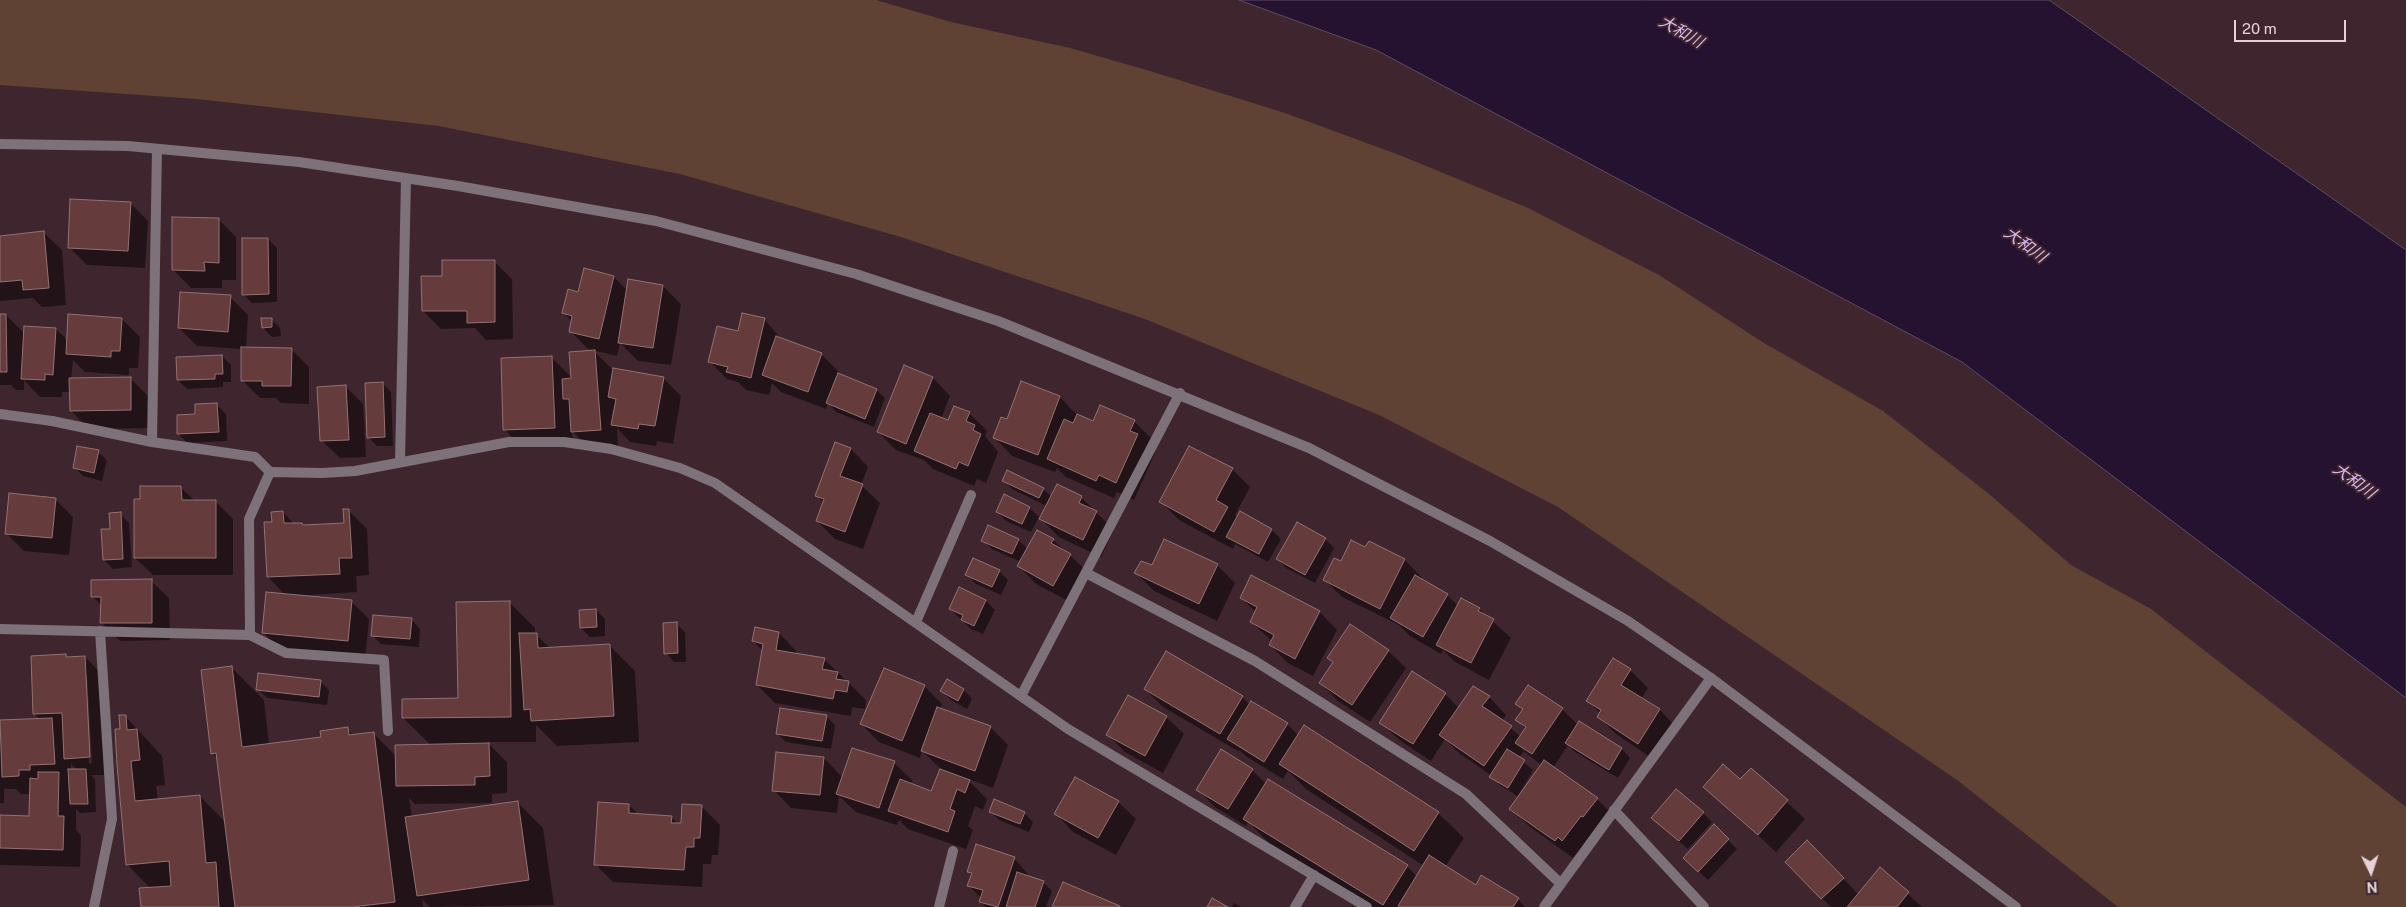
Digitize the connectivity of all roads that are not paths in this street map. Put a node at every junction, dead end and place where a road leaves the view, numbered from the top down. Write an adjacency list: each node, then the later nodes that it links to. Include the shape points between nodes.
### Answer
1 (0, 144): 2 (street)
2 (157, 149): 3 (street, via 299,162); 6 (street)
3 (406, 179): 4 (street, via 656,221 856,274 998,321); 7 (street)
4 (1180, 394): 10 (street); 15 (street, via 1310,448 1490,541 1628,621)
5 (0, 414): 6 (street, via 52,421)
6 (152, 442): 8 (street, via 255,457)
7 (400, 462): 8 (street, via 339,472); 11 (street, via 510,442 564,442 665,464 715,483)
8 (270, 472): 14 (street, via 249,519)
9 (971, 495): 11 (street)
10 (1086, 572): 16 (street); 21 (street, via 1255,661 1466,794)
11 (916, 622): 16 (street)
12 (0, 629): 13 (street)
13 (100, 631): 14 (street); 22 (street, via 112,819)
14 (250, 635): 17 (street, via 286,653 384,660)
15 (1711, 678): 18 (street); 28 (street)
16 (1022, 696): 20 (street, via 1068,729)
17 (388, 731)
18 (1614, 810): 21 (street); 27 (street)
19 (952, 851): 23 (street)
20 (1314, 875): 24 (street); 25 (street)
21 (1561, 884): 26 (street)
22 (94, 907)
23 (939, 907)
24 (1295, 907)
25 (1367, 907)
26 (1544, 907)
27 (1704, 907)
28 (2016, 907)

